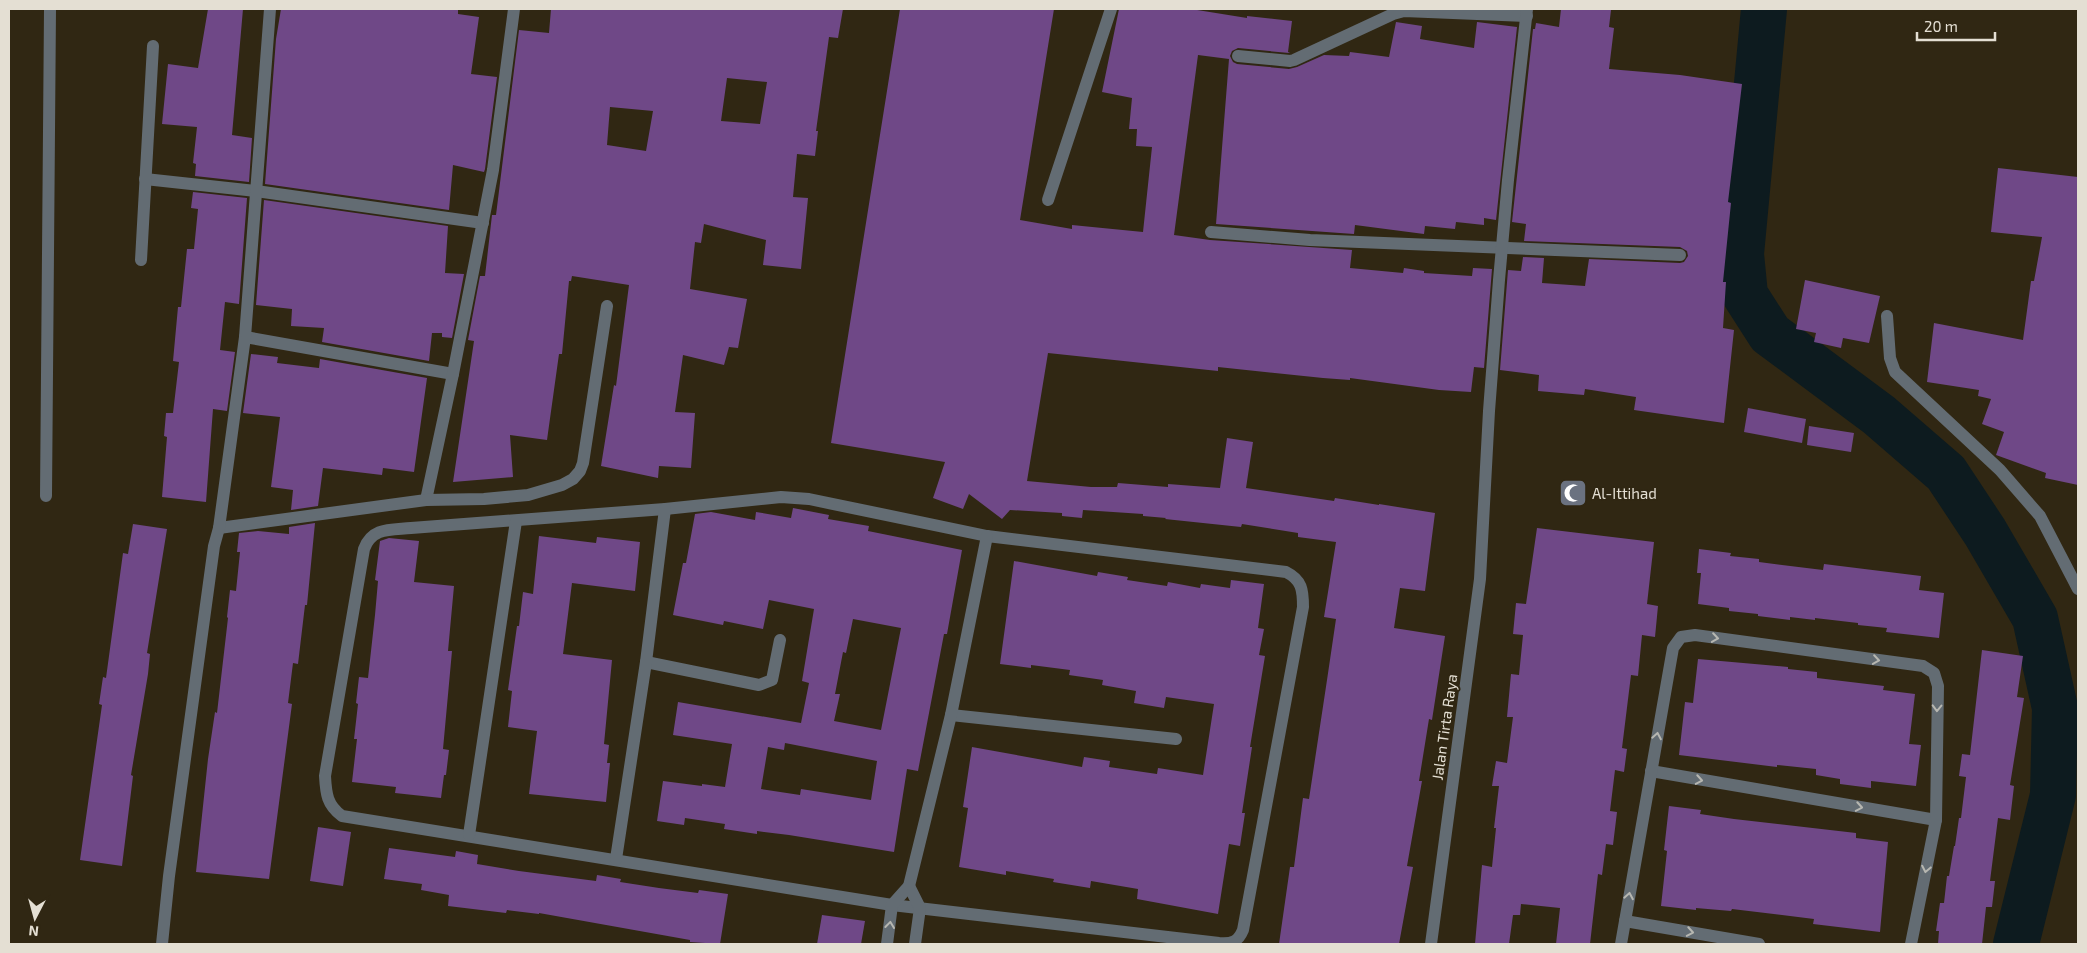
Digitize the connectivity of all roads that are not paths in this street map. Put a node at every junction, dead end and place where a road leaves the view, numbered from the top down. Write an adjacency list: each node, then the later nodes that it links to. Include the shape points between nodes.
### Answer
1 (50, 9): 20 (street)
2 (270, 9): 9 (street)
3 (514, 9): 11 (street)
4 (1111, 9): 10 (street)
5 (1527, 12): 7 (street, via 1404,12 1393,14 1294,60); 13 (street, Jalan Tirta Raya)
6 (153, 46): 8 (street)
7 (1238, 56)
8 (145, 179): 9 (street); 15 (street)
9 (256, 191): 11 (street); 18 (street)
10 (1048, 200)
11 (483, 224): 19 (street)
12 (1212, 232): 13 (street)
13 (1502, 249): 14 (street); 42 (street, Jalan Tirta Raya, via 1488,411 1480,579)
14 (1680, 255)
15 (141, 260)
16 (607, 306): 21 (street, via 582,463 573,479 528,494)
17 (1887, 316): 26 (street, via 1890,358 1895,372 2000,470 2040,516)
18 (244, 337): 19 (street); 24 (street)
19 (453, 374): 21 (street)
20 (46, 496)
21 (426, 500): 24 (street)
22 (665, 509): 23 (street); 25 (street, via 795,497); 28 (street)
23 (516, 521): 33 (street); 33 (street, via 381,531 368,540 325,776 326,798 342,816)
24 (219, 528): 39 (street, via 170,866)
25 (987, 536): 29 (street); 37 (street, via 1286,572 1300,582 1302,617 1243,930 1236,941 1219,943)
26 (2078, 589)
27 (780, 640): 28 (street, via 772,680 764,685)
28 (646, 662): 34 (street)
29 (951, 715): 30 (street); 35 (street)
30 (1176, 739)
31 (1651, 772): 32 (street, one-way to 32); 32 (street, one-way to 32, via 1672,648 1680,637 1695,635 1923,666 1934,673 1938,686); 38 (street, one-way to 31)
32 (1936, 820): 45 (street, one-way to 45)
33 (469, 835): 34 (street)
34 (616, 860): 36 (street)
35 (909, 886): 36 (street); 37 (street)
36 (892, 905): 37 (street); 40 (street, one-way to 36)
37 (920, 908): 41 (street)
38 (1625, 921): 43 (street); 44 (street, one-way to 44)
39 (162, 944)
40 (888, 944)
41 (915, 944)
42 (1432, 944)
43 (1621, 944)
44 (1759, 944)
45 (1911, 944)

